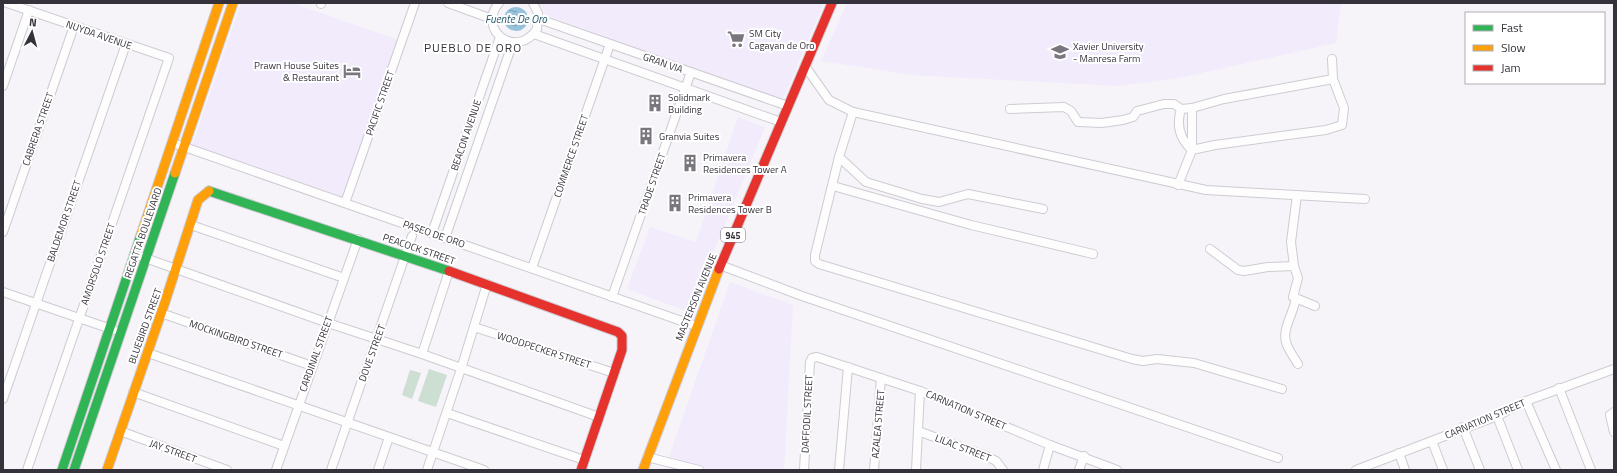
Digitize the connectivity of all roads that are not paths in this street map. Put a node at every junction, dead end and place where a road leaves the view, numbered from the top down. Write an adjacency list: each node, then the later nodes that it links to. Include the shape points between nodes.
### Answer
1 (7, 3): 9 (street, NUYDA AVENUE)
2 (219, 3): 32 (street, REGATTA BOULEVARD)
3 (233, 3): 33 (street, REGATTA BOULEVARD)
4 (415, 3): 41 (street, PACIFIC STREET)
5 (448, 3): 10 (street)
6 (496, 3): 10 (street)
7 (533, 3): 11 (street)
8 (832, 3): 21 (street, MASTERSON AVENUE / 945)
9 (29, 10): 12 (street, NUYDA AVENUE); 24 (street)
10 (492, 19): 14 (street, via 494,29)
11 (539, 19): 13 (street); 17 (street, GRAN VIA)
12 (74, 26): 16 (street, NUYDA AVENUE); 44 (street, CABRERA STREET)
13 (534, 34): 15 (street, via 525,41); 19 (street, GRAN VIA)
14 (500, 37): 15 (street); 45 (street, BEACON AVENUE)
15 (513, 42): 47 (street, BEACON AVENUE)
16 (126, 44): 18 (street, NUYDA AVENUE); 64 (street, BALDEMOR STREET)
17 (610, 44): 19 (street, COMMERCE STREET); 22 (street, GRAN VIA)
18 (168, 58): 67 (street, AMORSOLO STREET)
19 (605, 59): 25 (street, GRAN VIA); 56 (street, COMMERCE STREET)
20 (1332, 59): 23 (street)
21 (805, 66): 26 (street, MASTERSON AVENUE / 945); 30 (street, via 829,100)
22 (691, 72): 25 (street, TRADE STREET); 26 (street, GRAN VIA)
23 (1333, 79): 27 (street, via 1224,99); 34 (street, via 1344,108 1344,122 1340,126)
24 (3, 86)
25 (686, 88): 31 (street, GRAN VIA); 62 (street, TRADE STREET)
26 (788, 106): 31 (street, MASTERSON AVENUE / 945)
27 (1192, 108): 29 (street); 34 (street)
28 (1010, 109): 29 (street, via 1063,107 1071,111 1078,122 1097,124 1123,120 1133,117 1137,111 1164,104 1174,104)
29 (1181, 109): 34 (street, via 1178,119 1180,133 1186,145)
30 (853, 112): 35 (street); 36 (street)
31 (781, 122): 54 (street, MASTERSON AVENUE / 945)
32 (172, 143): 33 (street, PASEO DE ORO); 50 (street, REGATTA BOULEVARD)
33 (184, 146): 41 (street, PASEO DE ORO); 53 (street, REGATTA BOULEVARD)
34 (1192, 150): 36 (street)
35 (839, 157): 37 (street); 42 (street, via 866,182 922,199 939,202 968,194)
36 (1178, 185): 39 (street, via 1206,190)
37 (833, 186): 51 (street, via 971,225); 85 (street, via 815,255 815,261 819,264 1138,361 1157,359 1194,363)
38 (206, 192): 43 (street, BLUEBIRD STREET, via 198,200); 48 (street, PEACOCK STREET, via 217,191)
39 (1297, 195): 40 (street); 55 (street, via 1292,242)
40 (1365, 199)
41 (345, 203): 45 (street, PASEO DE ORO)
42 (1043, 209)
43 (191, 225): 57 (street, BLUEBIRD STREET); 59 (street)
44 (3, 232)
45 (432, 233): 47 (street, PASEO DE ORO)
46 (412, 236): 52 (street, DOVE STREET)
47 (445, 238): 56 (street, PASEO DE ORO)
48 (358, 239): 52 (street, PEACOCK STREET); 59 (street, CARDINAL STREET)
49 (1210, 249): 55 (street, via 1238,270)
50 (134, 254): 53 (street); 71 (street, REGATTA BOULEVARD)
51 (1093, 254)
52 (406, 255): 58 (street, PEACOCK STREET); 73 (street, DOVE STREET)
53 (146, 258): 57 (street); 72 (street, REGATTA BOULEVARD)
54 (720, 265): 69 (street, MASTERSON AVENUE / 945); 108 (street, via 802,296)
55 (1294, 266): 63 (street, via 1298,278 1293,294)
56 (532, 268): 62 (street, PASEO DE ORO)
57 (177, 269): 66 (street, BLUEBIRD STREET); 68 (street)
58 (449, 271): 60 (street, PEACOCK STREET); 75 (street)
59 (344, 278): 68 (street, CARDINAL STREET)
60 (487, 284): 70 (street); 82 (street, PEACOCK STREET, via 612,329 622,336 622,350)
61 (3, 292): 64 (street)
62 (612, 297): 69 (street, PASEO DE ORO)
63 (1296, 298): 65 (street); 77 (street, via 1285,334 1286,342)
64 (36, 303): 67 (street); 88 (street, BALDEMOR STREET)
65 (1315, 306)
66 (161, 313): 74 (street, BLUEBIRD STREET); 78 (street, MOCKINGBIRD STREET)
67 (79, 318): 71 (street); 112 (street, AMORSOLO STREET)
68 (328, 323): 73 (street); 78 (street, CARDINAL STREET)
69 (696, 326): 107 (street, MASTERSON AVENUE / 945)
70 (474, 327): 80 (street); 82 (street, WOODPECKER STREET)
71 (109, 328): 72 (street); 113 (street, REGATTA BOULEVARD)
72 (120, 332): 114 (street, REGATTA BOULEVARD)
73 (377, 339): 75 (street); 95 (street, DOVE STREET)
74 (148, 353): 87 (street, BLUEBIRD STREET); 90 (street)
75 (422, 354): 80 (street)
76 (812, 358): 79 (street, CARNATION STREET, via 817,357); 125 (street, DAFFODIL STREET)
77 (1298, 364)
78 (312, 366): 90 (street, CARDINAL STREET)
79 (848, 367): 83 (street, CARNATION STREET); 126 (street)
80 (461, 369): 92 (street); 94 (street)
81 (1614, 369): 84 (street, CARNATION STREET)
82 (614, 373): 94 (street)
83 (881, 378): 86 (street, CARNATION STREET); 127 (street, AZALEA STREET)
84 (1558, 388): 89 (street, CARNATION STREET); 139 (street)
85 (1282, 389)
86 (920, 391): 98 (street); 102 (street, CARNATION STREET)
87 (133, 392): 97 (street, BLUEBIRD STREET); 103 (street)
88 (3, 399)
89 (1526, 401): 93 (street, CARNATION STREET); 138 (street)
90 (298, 405): 95 (street); 103 (street, CARDINAL STREET)
91 (1614, 412): 99 (street, via 1610,419)
92 (447, 413): 104 (street); 109 (street)
93 (1497, 416): 96 (street, CARNATION STREET); 137 (street)
94 (599, 417): 109 (street)
95 (346, 423): 100 (street); 118 (street, DOVE STREET)
96 (1463, 427): 101 (street, CARNATION STREET); 136 (street)
97 (120, 431): 115 (street, BLUEBIRD STREET); 116 (street, JAY STREET)
98 (918, 431): 128 (street); 129 (street, LILAC STREET, via 988,457 996,461)
99 (1614, 432)
100 (389, 437): 104 (street); 119 (street)
101 (1432, 441): 105 (street, CARNATION STREET); 135 (street)
102 (1050, 445): 106 (street, CARNATION STREET); 130 (street)
103 (284, 446): 117 (street, CARDINAL STREET)
104 (433, 452): 120 (street); 121 (street)
105 (1399, 453): 111 (street, CARNATION STREET); 134 (street)
106 (1084, 456): 131 (street); 132 (street, CARNATION STREET)
107 (647, 457): 110 (street); 123 (street, MASTERSON AVENUE / 945)
108 (1278, 458)
109 (584, 460): 122 (street)
110 (684, 469): 124 (street)
111 (1365, 469): 133 (street, CARNATION STREET)
112 (27, 470)
113 (62, 470)
114 (74, 470)
115 (107, 470)
116 (227, 470)
117 (276, 470)
118 (331, 470)
119 (378, 470)
120 (427, 470)
121 (484, 470)
122 (581, 470)
123 (643, 470)
124 (699, 470)
125 (804, 470)
126 (839, 470)
127 (874, 470)
128 (916, 470)
129 (1003, 470)
130 (1043, 470)
131 (1079, 470)
132 (1116, 470)
133 (1356, 470)
134 (1405, 470)
135 (1443, 470)
136 (1480, 470)
137 (1518, 470)
138 (1556, 470)
139 (1591, 470)

